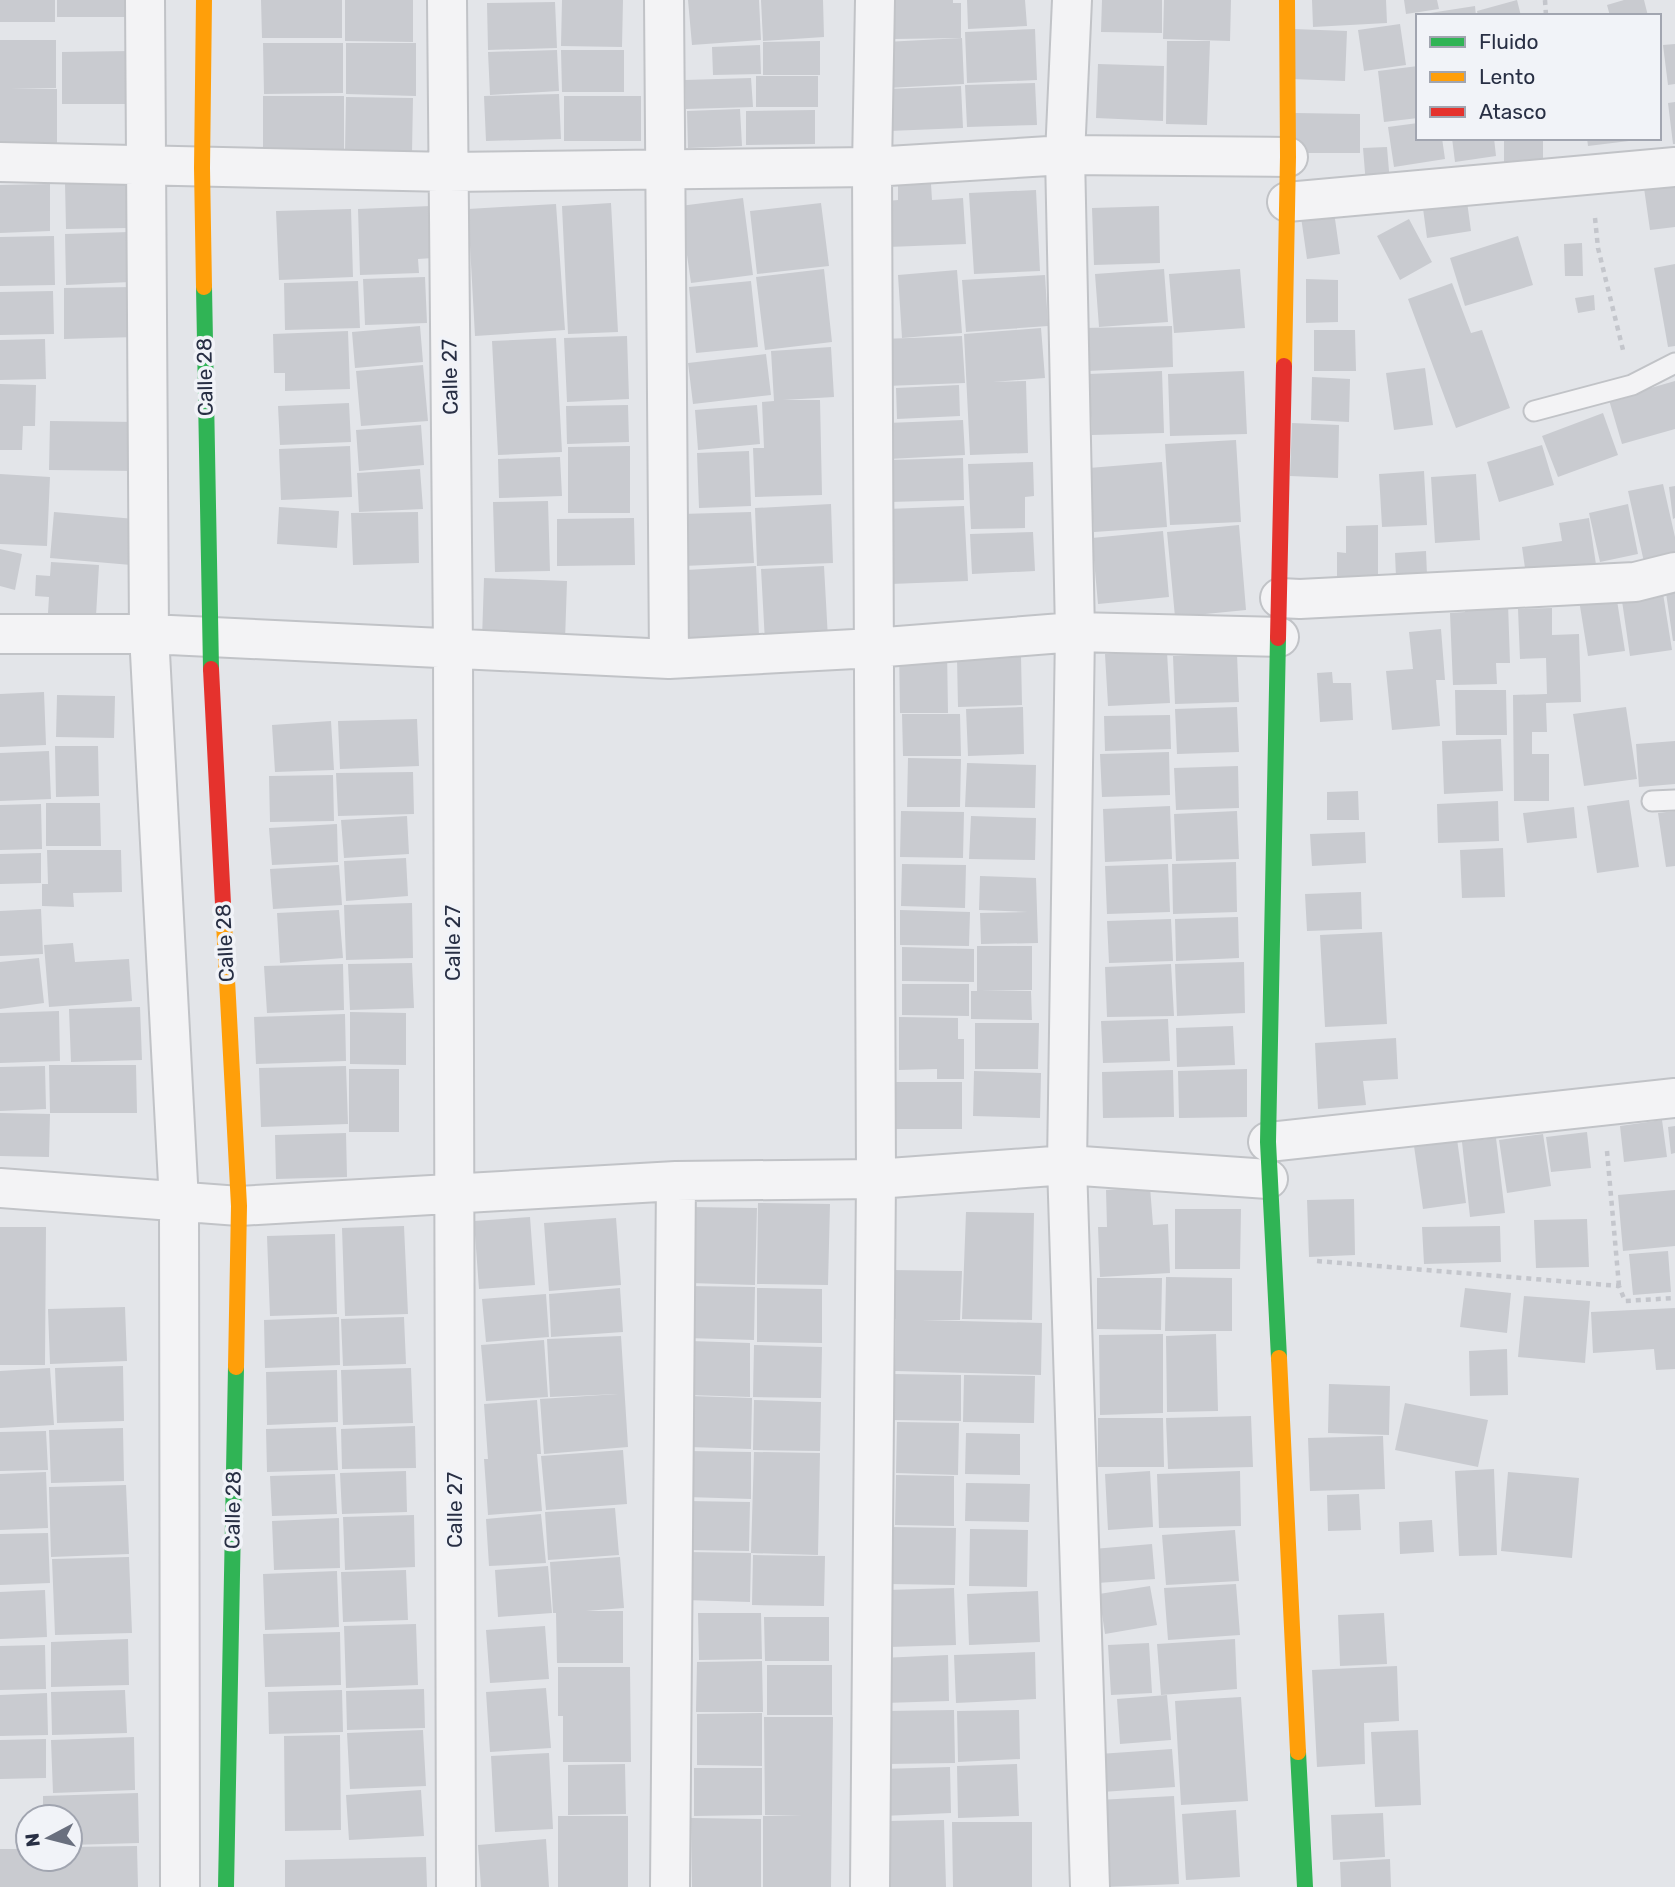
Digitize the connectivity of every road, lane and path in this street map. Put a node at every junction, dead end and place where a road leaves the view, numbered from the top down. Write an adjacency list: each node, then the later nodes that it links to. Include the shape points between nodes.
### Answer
1 (145, 0): 11 (street)
2 (204, 0): 12 (street, Calle 28)
3 (447, 0): 16 (street, Calle 27)
4 (664, 0): 15 (street)
5 (875, 0): 13 (street)
6 (1072, 0): 8 (street)
7 (1287, 0): 9 (street)
8 (1066, 155): 9 (street); 13 (street); 24 (street)
9 (1288, 157): 18 (street)
10 (0, 162): 11 (street)
11 (145, 165): 12 (street); 26 (street)
12 (202, 167): 16 (street); 27 (street, Calle 28)
13 (872, 167): 15 (street); 30 (street)
14 (1675, 167): 17 (street)
15 (666, 169): 16 (street); 31 (street)
16 (449, 172): 29 (street, Calle 27)
17 (1592, 176): 18 (street); 20 (path, via 1598,248)
18 (1287, 202): 23 (street)
19 (1675, 363): 20 (lane)
20 (1632, 385): 21 (lane)
21 (1534, 411)
22 (1675, 572): 23 (street, via 1634,582)
23 (1280, 598): 28 (street)
24 (1075, 632): 28 (street); 30 (street); 37 (street)
25 (0, 634): 26 (street)
26 (149, 634): 27 (street); 43 (street)
27 (209, 636): 29 (street); 44 (street, Calle 28)
28 (1279, 637): 36 (street)
29 (453, 648): 31 (street); 42 (street, Calle 27)
30 (873, 648): 31 (street); 38 (street)
31 (669, 659)
32 (1675, 800): 33 (lane)
33 (1652, 801)
34 (1675, 1098): 35 (street)
35 (1602, 1107): 36 (street); 46 (path)
36 (1268, 1142): 39 (street)
37 (1067, 1165): 38 (street); 39 (street); 53 (street)
38 (876, 1180): 40 (street); 52 (street)
39 (1268, 1180): 45 (street)
40 (676, 1181): 42 (street); 51 (street)
41 (0, 1188): 43 (street)
42 (454, 1194): 44 (street); 50 (street, Calle 27)
43 (179, 1202): 44 (street); 48 (street)
44 (239, 1206): 49 (street, Calle 28)
45 (1275, 1258): 46 (path); 54 (street)
46 (1619, 1286): 47 (path, via 1625,1301)
47 (1675, 1298)
48 (180, 1887)
49 (226, 1887)
50 (456, 1887)
51 (670, 1887)
52 (870, 1887)
53 (1090, 1887)
54 (1305, 1887)

